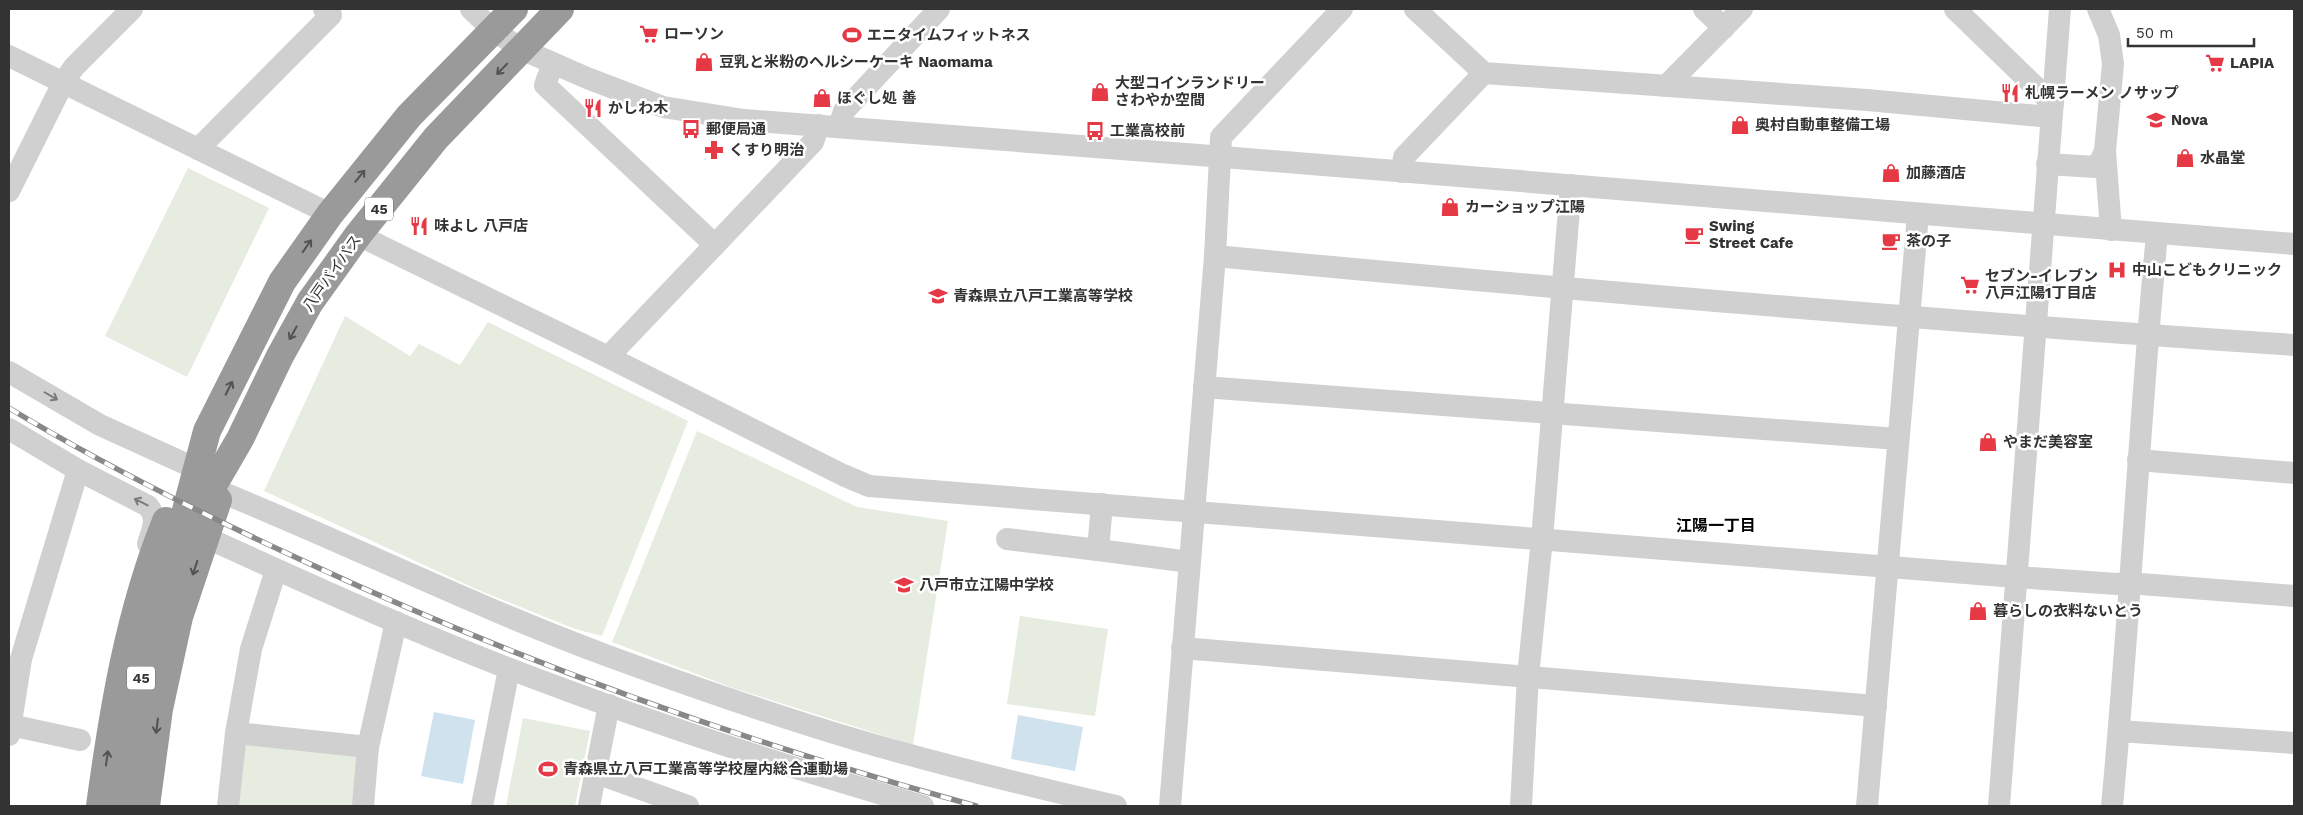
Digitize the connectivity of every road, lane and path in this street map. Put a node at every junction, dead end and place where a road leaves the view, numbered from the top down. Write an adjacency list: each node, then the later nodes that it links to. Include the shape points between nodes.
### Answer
1 (132, 9): 20 (street, via 74,67)
2 (324, 9): 24 (street, via 331,15)
3 (471, 9): 15 (street)
4 (514, 9): 15 (highway, 八戸バイパス / 45)
5 (560, 9): 16 (highway, 八戸バイパス / 45)
6 (939, 9): 23 (street)
7 (1342, 9): 26 (street, via 1221,137)
8 (1415, 9): 19 (street)
9 (1704, 9): 14 (street)
10 (1742, 9): 14 (street)
11 (1955, 9): 22 (street)
12 (2060, 9): 22 (street)
13 (2098, 9): 25 (street, via 2109,36 2113,64)
14 (1724, 28): 21 (street)
15 (493, 30): 16 (street); 31 (highway, 八戸バイパス / 45, one-way to 15, via 409,116)
16 (521, 49): 18 (street); 36 (highway, 八戸バイパス / 45, one-way to 36, via 436,138)
17 (9, 56): 20 (street)
18 (553, 63): 23 (street, via 663,107 744,120); 38 (street, via 545,86)
19 (1484, 74): 21 (street); 28 (street, via 1404,157)
20 (63, 83): 24 (street); 30 (street)
21 (1666, 86): 22 (street)
22 (2052, 111): 27 (street)
23 (829, 126): 26 (street); 38 (street)
24 (198, 149): 31 (street)
25 (2106, 151): 27 (street, via 2095,167); 34 (street)
26 (1220, 157): 28 (street); 39 (street)
27 (2047, 164): 33 (street)
28 (1402, 172): 29 (street)
29 (1571, 186): 32 (street); 40 (street)
30 (9, 191)
31 (330, 214): 50 (highway, 八戸バイパス / 45, one-way to 31, via 282,282)
32 (1918, 214): 33 (street); 41 (street)
33 (2042, 224): 34 (street); 42 (street)
34 (2111, 230): 35 (street)
35 (2157, 234): 37 (street); 43 (street)
36 (358, 235): 45 (street); 51 (highway, 八戸バイパス / 45, one-way to 51, via 310,302)
37 (2294, 244)
38 (715, 246): 45 (street)
39 (1215, 256): 40 (street); 47 (street)
40 (1562, 289): 41 (street); 48 (street)
41 (1908, 316): 42 (street); 52 (street)
42 (2035, 326): 43 (street); 68 (street)
43 (2147, 335): 44 (street); 53 (street)
44 (2294, 345)
45 (608, 357): 58 (street, via 869,486)
46 (9, 372): 54 (street, one-way to 54, via 100,425)
47 (1204, 387): 48 (street); 59 (street)
48 (1552, 412): 52 (street); 62 (street)
49 (9, 431): 55 (street)
50 (207, 431): 54 (highway); 64 (highway, 八戸バイパス / 45)
51 (240, 439): 57 (highway); 64 (highway, 八戸バイパス / 45)
52 (1898, 439): 66 (street)
53 (2138, 460): 56 (street); 69 (street)
54 (188, 465): 71 (highway)
55 (78, 470): 71 (street, one-way to 55, via 142,560 156,520 154,512); 74 (street)
56 (2294, 473)
57 (221, 492): 60 (highway); 96 (street, via 526,624 728,698 899,752)
58 (1102, 504): 59 (street); 63 (street)
59 (1195, 510): 62 (street); 65 (street)
60 (205, 537): 67 (street); 89 (highway, one-way to 89, via 176,626 159,709)
61 (1007, 539): 63 (street)
62 (1542, 539): 66 (street); 76 (street)
63 (1098, 550): 65 (street)
64 (175, 552): 88 (highway, 八戸バイパス / 45, via 141,680)
65 (1190, 562): 73 (street)
66 (1888, 566): 68 (street); 78 (street)
67 (276, 570): 72 (street); 81 (street, via 251,649)
68 (2016, 577): 69 (street); 100 (street)
69 (2128, 583): 70 (street); 80 (street)
70 (2294, 596)
71 (136, 611): 87 (highway, one-way to 71, via 110,730)
72 (396, 622): 75 (street); 84 (street)
73 (1182, 648): 76 (street); 97 (street)
74 (15, 658): 79 (street)
75 (509, 669): 77 (street); 92 (street)
76 (1528, 676): 78 (street); 98 (street)
77 (609, 705): 85 (street); 95 (street, via 802,771)
78 (1876, 706): 99 (street)
79 (9, 730): 82 (street)
80 (2119, 731): 83 (street); 101 (street)
81 (236, 733): 84 (street); 90 (street)
82 (80, 740)
83 (2294, 743)
84 (368, 747): 91 (street)
85 (596, 773): 86 (street); 93 (street)
86 (663, 802): 94 (street)
87 (100, 806)
88 (122, 806)
89 (146, 806)
90 (228, 806)
91 (364, 806)
92 (482, 806)
93 (589, 806)
94 (688, 806)
95 (923, 806)
96 (1116, 806)
97 (1170, 806)
98 (1521, 806)
99 (1867, 806)
100 (1999, 806)
101 (2112, 806)

